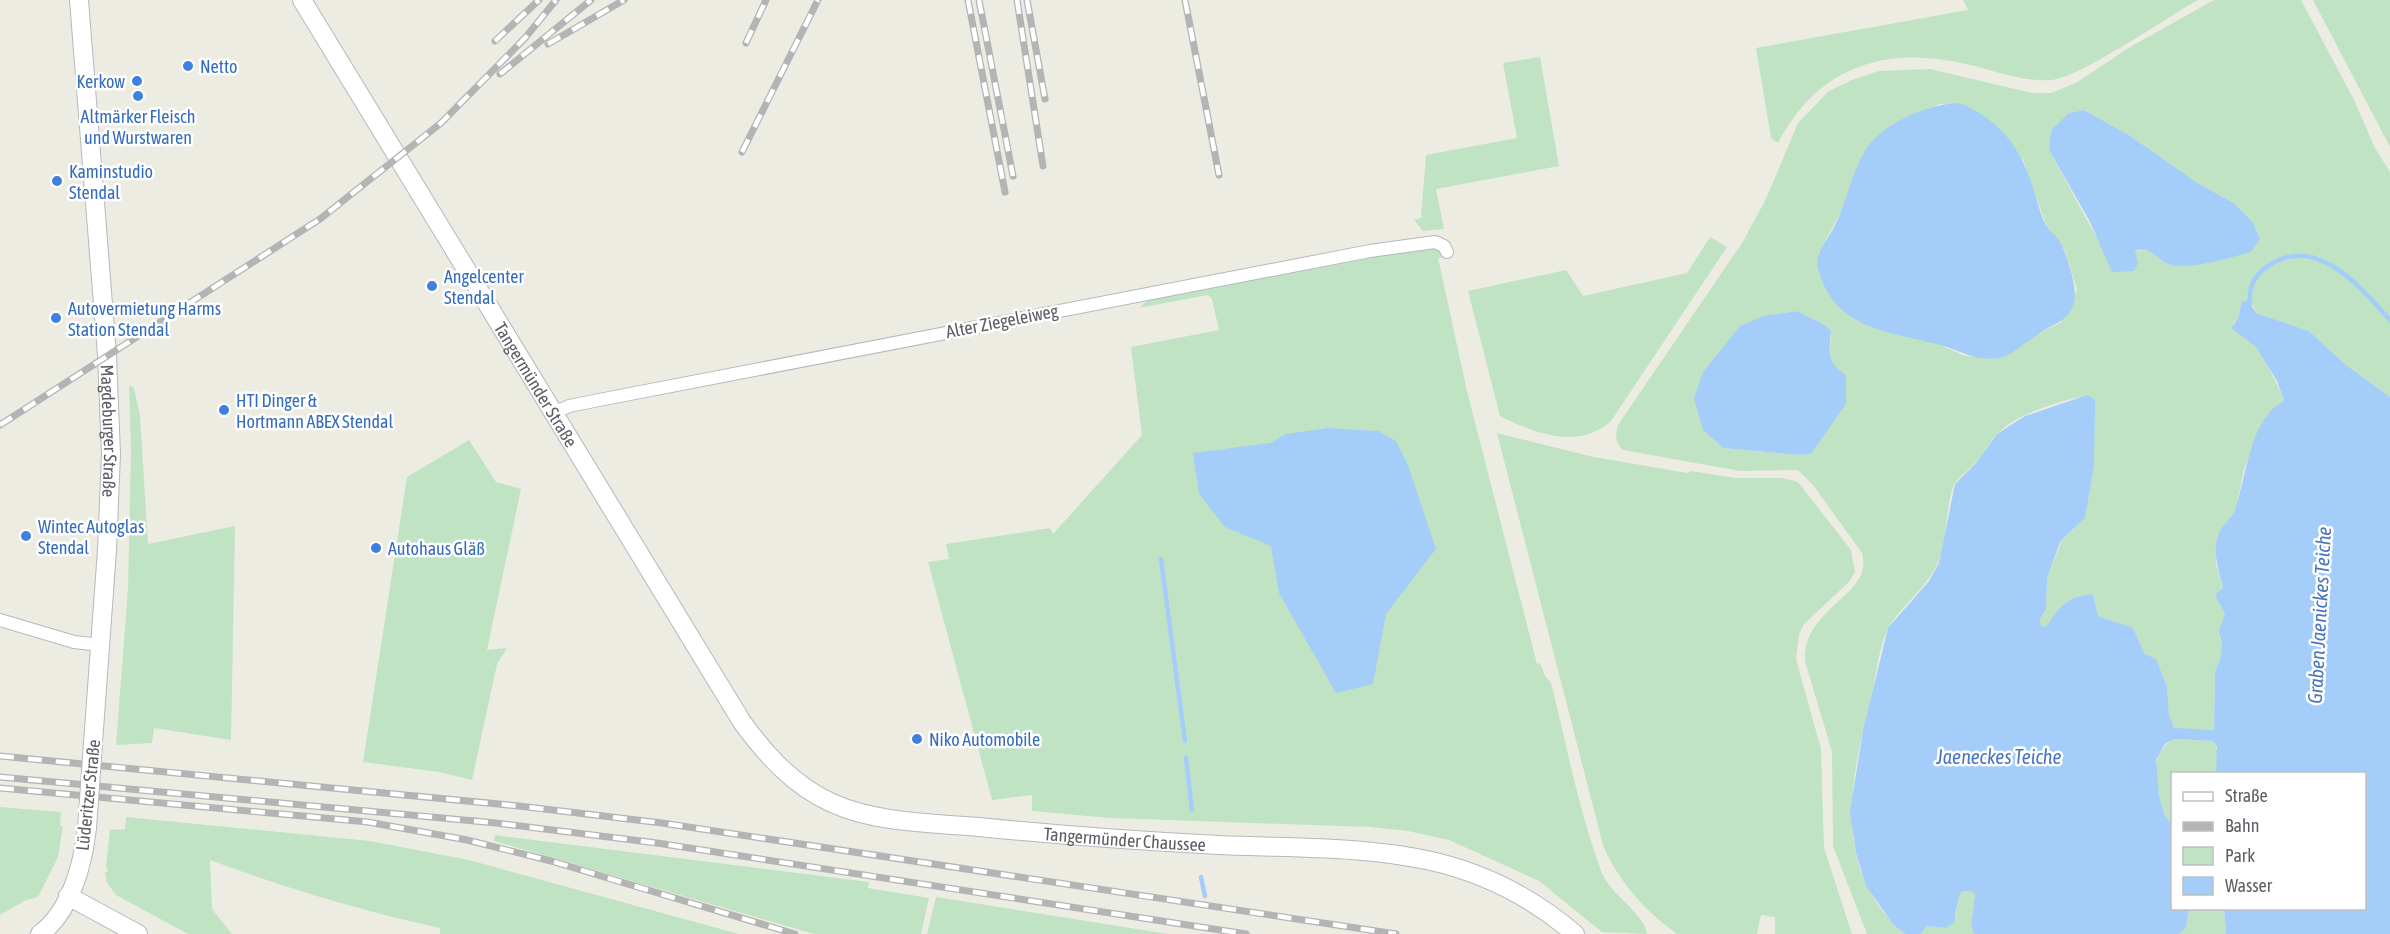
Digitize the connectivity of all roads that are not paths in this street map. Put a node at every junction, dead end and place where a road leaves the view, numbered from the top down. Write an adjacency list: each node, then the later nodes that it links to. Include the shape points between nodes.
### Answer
1 (78, 0): 6 (main road, Magdeburger Straße, via 111,424 111,497)
2 (302, 0): 4 (main road, Tangermünder Straße)
3 (1448, 252): 4 (street, Alter Ziegeleiweg, via 1444,246 1424,242 1370,251 623,395)
4 (554, 413): 7 (main road, Tangermünder Straße)
5 (0, 620): 6 (street, via 74,642)
6 (100, 645): 8 (main road, Lüderitzer Straße, bridge, via 87,828 81,863)
7 (715, 677): 11 (main road, Tangermünder Chaussee, via 742,722 771,759 801,785 851,810 893,818 1096,838 1386,851 1470,871 1504,886)
8 (68, 896): 9 (main road, Lüderitzer Straße, via 57,916); 10 (main road)
9 (40, 934)
10 (138, 934)
11 (1575, 934)

